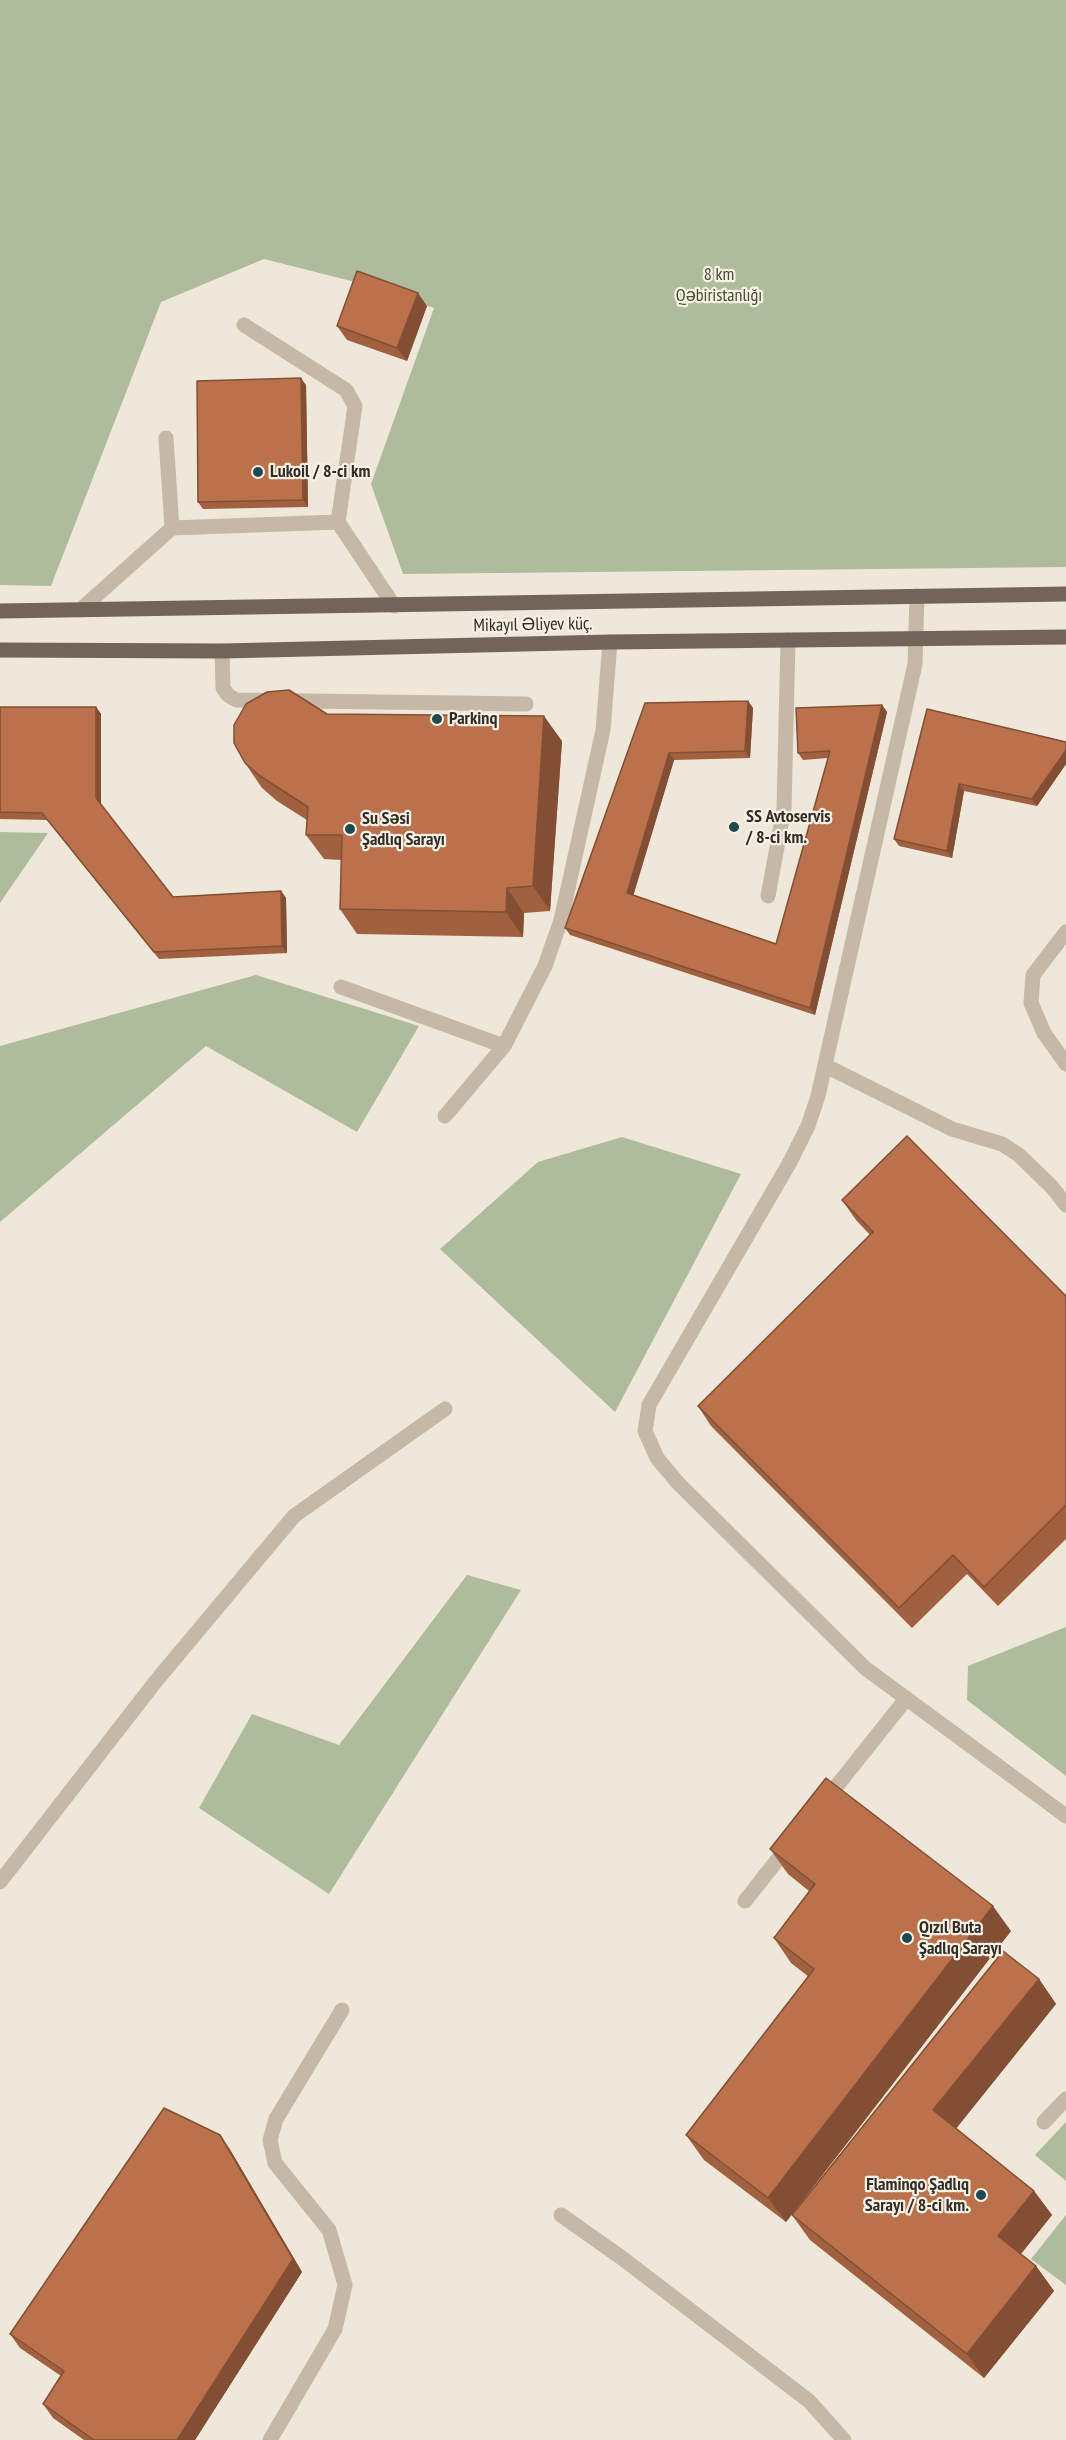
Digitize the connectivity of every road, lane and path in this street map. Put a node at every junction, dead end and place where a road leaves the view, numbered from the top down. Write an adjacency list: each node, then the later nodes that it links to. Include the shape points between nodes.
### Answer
1 (244, 325): 3 (lane, via 346,390 355,406)
2 (166, 438): 4 (lane)
3 (338, 522): 4 (lane); 7 (lane)
4 (172, 528): 8 (lane)
5 (1066, 594): 6 (main road)
6 (917, 596): 7 (main road); 11 (lane)
7 (394, 606): 8 (main road)
8 (80, 610): 9 (main road)
9 (0, 611)
10 (1066, 637): 11 (main road, Mikayıl Əliyev küç.)
11 (916, 639): 12 (main road, Mikayıl Əliyev küç.); 22 (lane, via 909,696)
12 (788, 640): 13 (main road, Mikayıl Əliyev küç.); 17 (lane, via 784,809)
13 (610, 642): 15 (main road, Mikayıl Əliyev küç.); 20 (lane, via 603,729 561,920 545,966)
14 (0, 650): 15 (main road, Mikayıl Əliyev küç.)
15 (222, 651): 16 (lane, via 223,688 236,700)
16 (526, 704)
17 (768, 896)
18 (1066, 932): 21 (lane, via 1033,975 1031,1003 1044,1033)
19 (341, 987): 20 (lane)
20 (504, 1046): 23 (lane)
21 (1066, 1064)
22 (826, 1066): 24 (lane, via 952,1129 1002,1144 1028,1163); 26 (lane, via 808,1126 649,1405 645,1431 657,1458 678,1483 865,1668)
23 (446, 1116)
24 (1066, 1204)
25 (445, 1409): 30 (lane, via 294,1516 156,1681)
26 (906, 1699): 27 (lane); 28 (lane)
27 (1066, 1816)
28 (811, 1818)
29 (796, 1836): 31 (lane)
30 (0, 1882)
31 (745, 1901)
32 (342, 2010): 36 (lane, via 276,2119 270,2140 274,2163 329,2230 345,2285 335,2329)
33 (1066, 2099): 34 (lane)
34 (1044, 2122)
35 (561, 2215): 37 (lane, via 809,2401)
36 (270, 2440)
37 (844, 2440)

